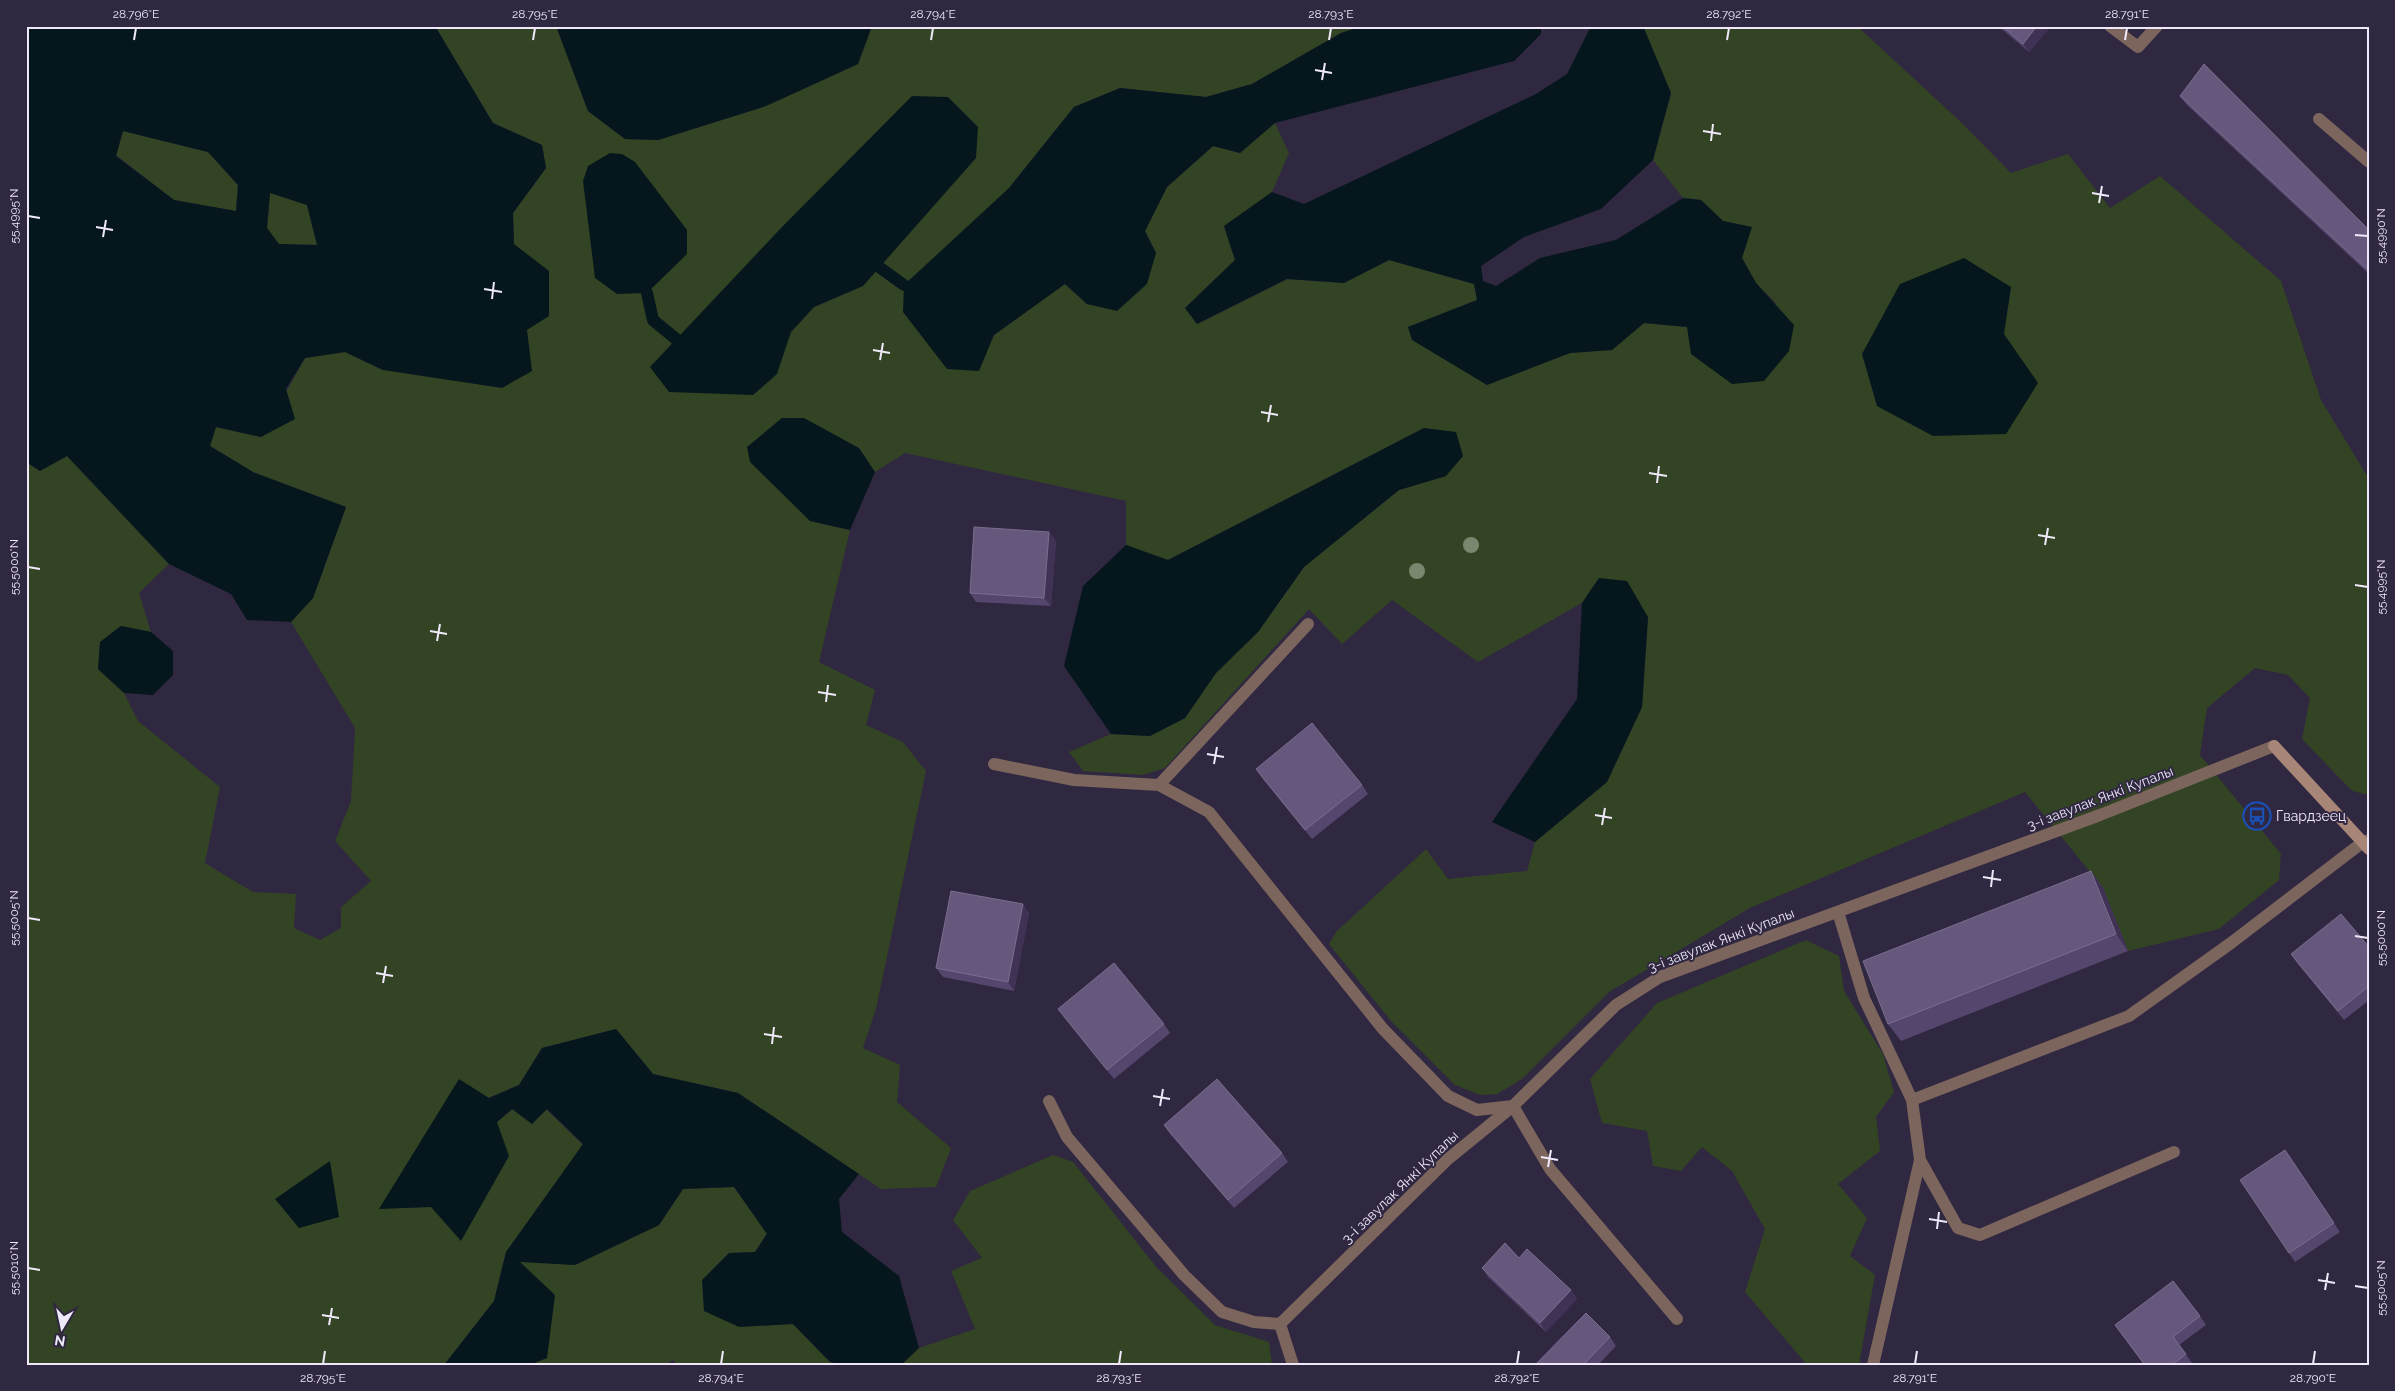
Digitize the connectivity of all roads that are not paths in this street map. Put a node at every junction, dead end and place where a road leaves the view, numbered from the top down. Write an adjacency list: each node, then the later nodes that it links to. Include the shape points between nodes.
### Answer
1 (2110, 26): 2 (street, via 2138,47)
2 (2156, 26)
3 (2319, 119): 4 (street)
4 (2369, 162)
5 (1308, 624): 7 (street)
6 (994, 764): 7 (street, via 1074,780)
7 (1159, 785): 12 (street, via 1209,812 1384,1029 1448,1096 1477,1110)
8 (2367, 844): 9 (street, 3-і завулак Янкі Купалы, via 2274,746 2100,815); 10 (street, via 2129,1016)
9 (1838, 912): 10 (street, via 1864,998); 12 (street, 3-і завулак Янкі Купалы, via 1660,976 1616,1005)
10 (1912, 1100): 14 (street)
11 (1049, 1101): 16 (street, via 1067,1137 1184,1276 1222,1312 1254,1322)
12 (1513, 1106): 15 (street, via 1550,1169); 16 (street, 3-і завулак Янкі Купалы, via 1448,1159)
13 (2174, 1152): 14 (street, via 1980,1235 1958,1228)
14 (1920, 1160): 18 (street)
15 (1677, 1319)
16 (1280, 1324): 17 (street)
17 (1294, 1365)
18 (1873, 1365)

